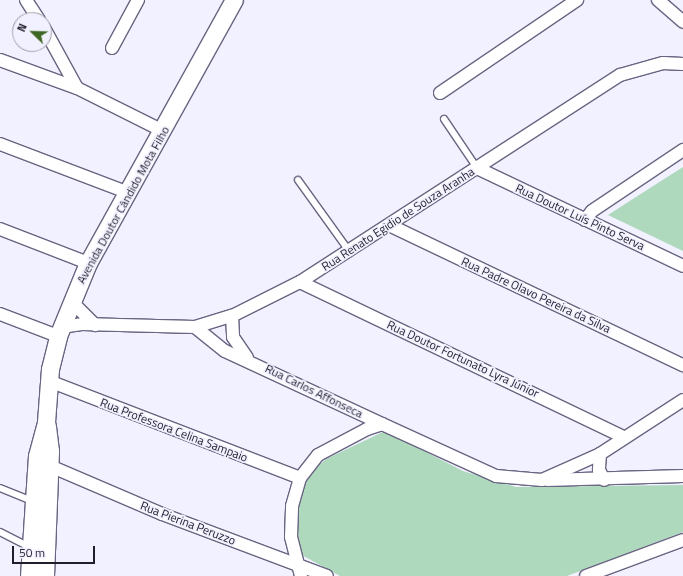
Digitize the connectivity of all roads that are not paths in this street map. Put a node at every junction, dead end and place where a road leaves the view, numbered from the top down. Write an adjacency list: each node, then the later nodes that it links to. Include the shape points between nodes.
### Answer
1 (26, 0): 6 (street)
2 (138, 0): 9 (street)
3 (234, 0): 15 (main road, Avenida Doutor Cândido Mota Filho)
4 (577, 0): 13 (street)
5 (658, 0): 7 (street)
6 (34, 12)
7 (683, 22)
8 (52, 43): 12 (street)
9 (112, 48)
10 (0, 60): 12 (street)
11 (683, 64): 18 (street, Rua Renato Egidio de Souza Aranha, via 663,63 620,75)
12 (77, 88): 15 (street)
13 (440, 93)
14 (444, 119): 18 (lane)
15 (163, 132): 20 (main road, Avenida Doutor Cândido Mota Filho)
16 (0, 144): 20 (street)
17 (683, 150): 21 (street, via 592,211)
18 (477, 168): 21 (street, Rua Doutor Luís Pinto Serva); 22 (street, Rua Renato Egidio de Souza Aranha)
19 (298, 180): 24 (lane)
20 (129, 193): 25 (main road, Avenida Doutor Cândido Mota Filho)
21 (585, 220): 26 (street, Rua Doutor Luís Pinto Serva)
22 (389, 225): 24 (street, Rua Renato Egidio de Souza Aranha); 35 (street, Rua Padre Olavo Pereira da Silva)
23 (0, 229): 25 (street)
24 (349, 251): 27 (street, Rua Renato Egidio de Souza Aranha)
25 (88, 263): 28 (main road, Avenida Doutor Cândido Mota Filho)
26 (683, 266)
27 (300, 282): 30 (street, Rua Renato Egidio de Souza Aranha); 40 (street, Rua Doutor Fortunato Lyra Júnior)
28 (72, 302): 31 (street); 33 (main road, Avenida Doutor Cândido Mota Filho)
29 (0, 314): 33 (street)
30 (232, 316): 32 (street, Rua Renato Egidio de Souza Aranha); 34 (street, via 233,337)
31 (96, 326): 32 (street, Rua Renato Egidio de Souza Aranha); 33 (street, Rua Renato Egidio de Souza Aranha)
32 (196, 327): 34 (street, Rua Carlos Affonseca, via 214,344)
33 (59, 332): 36 (main road, Avenida Doutor Cândido Mota Filho)
34 (247, 358): 39 (street, Rua Carlos Affonseca)
35 (683, 365)
36 (49, 381): 38 (main road, Avenida Doutor Cândido Mota Filho); 45 (street, Rua Professora Celina Sampaio)
37 (683, 400): 40 (street)
38 (46, 422): 43 (main road, Avenida Doutor Cândido Mota Filho); 50 (main road, Avenida Doutor Cândido Mota Filho, via 38,450)
39 (382, 424): 45 (street, via 331,446 308,465); 46 (street, via 496,476)
40 (624, 437): 41 (street)
41 (600, 454): 42 (street); 48 (street, via 599,470)
42 (588, 460): 46 (street); 47 (street)
43 (50, 466): 54 (street, Rua Pierina Peruzzo, via 162,514); 56 (main road, Avenida Doutor Cândido Mota Filho)
44 (683, 476): 48 (street)
45 (300, 478): 54 (street, via 291,524)
46 (542, 480): 47 (street)
47 (589, 480): 48 (street)
48 (604, 480)
49 (0, 488): 50 (lane)
50 (34, 501): 53 (main road, Avenida Doutor Cândido Mota Filho)
51 (0, 532): 53 (lane)
52 (683, 540): 59 (street)
53 (30, 547): 55 (main road, Avenida Doutor Cândido Mota Filho)
54 (298, 563): 57 (street); 58 (street, Rua Pierina Peruzzo)
55 (29, 576)
56 (45, 576)
57 (301, 576)
58 (327, 576)
59 (586, 576)

